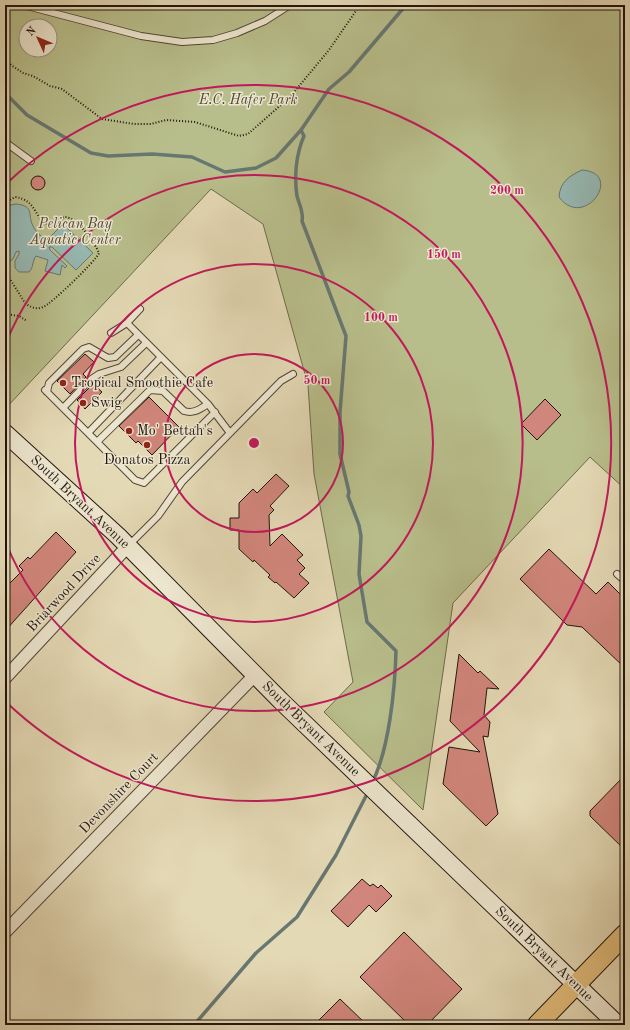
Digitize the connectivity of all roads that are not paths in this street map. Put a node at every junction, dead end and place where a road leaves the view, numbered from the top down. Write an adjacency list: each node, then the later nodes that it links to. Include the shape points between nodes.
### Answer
1 (23, 5): 2 (lane, via 141,36 182,42 213,40 237,33 265,21)
2 (290, 5)
3 (5, 142): 4 (lane)
4 (31, 161)
5 (140, 309): 6 (lane)
6 (127, 323): 7 (lane); 8 (lane)
7 (111, 333)
8 (138, 334): 9 (lane); 13 (lane, via 115,357 108,358 90,347 83,349 49,383 46,390)
9 (146, 342): 10 (lane); 13 (lane, via 121,367 99,374 90,380)
10 (161, 357): 12 (lane); 16 (lane)
11 (293, 374): 17 (lane, via 281,381)
12 (208, 404): 14 (lane); 18 (lane, via 195,412 188,412 163,390 150,390)
13 (63, 408): 16 (lane)
14 (215, 412): 17 (lane); 18 (lane, via 144,483 135,480)
15 (5, 433): 19 (main road, South Bryant Avenue)
16 (88, 433): 18 (lane)
17 (230, 433): 19 (lane, via 182,482 158,516)
18 (97, 442)
19 (128, 546): 22 (main road, South Bryant Avenue); 23 (street, Briarwood Drive)
20 (617, 574): 21 (lane)
21 (625, 581)
22 (255, 675): 24 (street, Devonshire Court); 26 (main road, South Bryant Avenue)
23 (5, 678)
24 (5, 932)
25 (625, 934): 26 (main road)
26 (576, 986): 27 (main road); 28 (main road, South Bryant Avenue)
27 (537, 1025)
28 (618, 1025)

